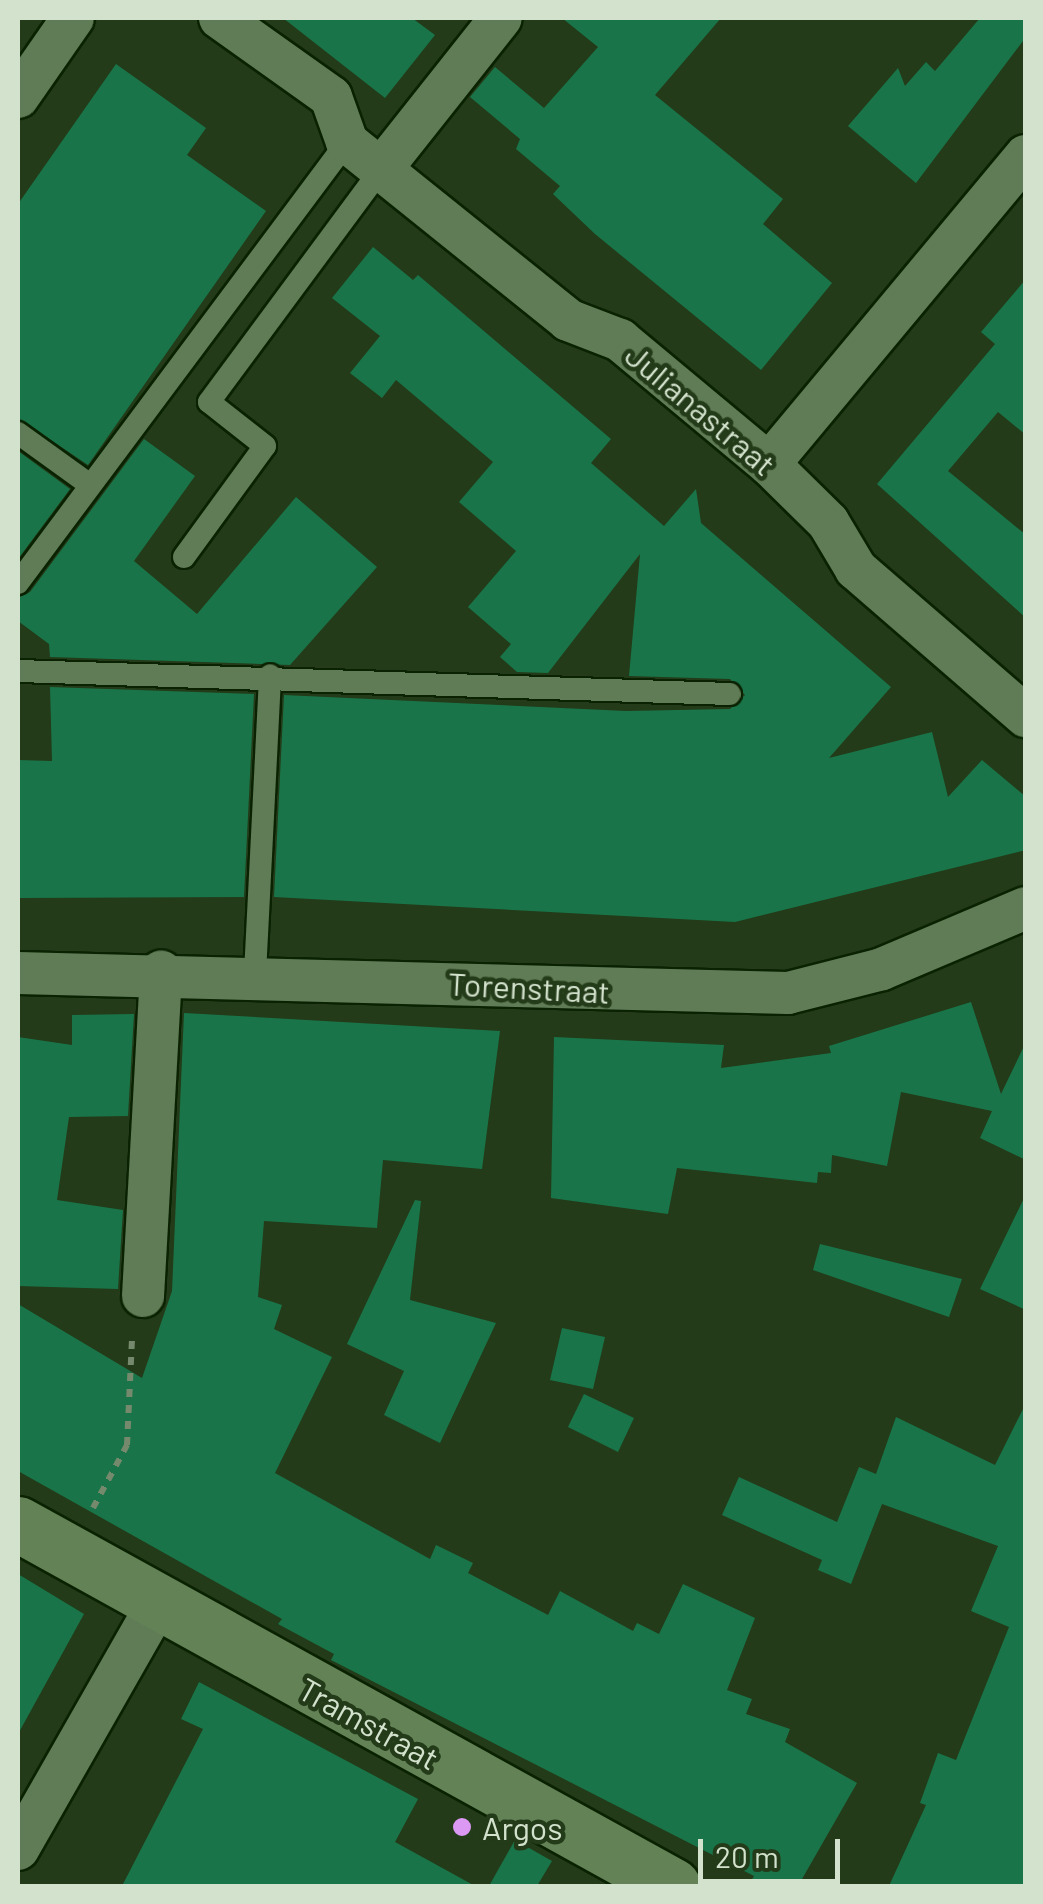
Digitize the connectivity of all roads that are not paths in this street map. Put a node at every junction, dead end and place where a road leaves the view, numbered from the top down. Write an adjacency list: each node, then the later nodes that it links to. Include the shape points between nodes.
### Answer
1 (73, 18): 4 (street)
2 (220, 18): 5 (street, Julianastraat, via 331,98)
3 (501, 18): 7 (street)
4 (18, 97)
5 (348, 142): 7 (street, Julianastraat); 10 (lane)
6 (1026, 156): 9 (street)
7 (382, 168): 9 (street, Julianastraat, via 568,320 620,340); 11 (lane, via 209,402 265,446)
8 (18, 433): 10 (lane)
9 (769, 464): 16 (street, Julianastraat, via 828,522 856,569)
10 (90, 485): 12 (lane)
11 (184, 557)
12 (18, 582)
13 (18, 671): 14 (lane)
14 (270, 676): 15 (lane); 20 (lane)
15 (730, 694)
16 (1026, 716)
17 (1026, 908): 20 (street, Torenstraat, via 882,969 788,993)
18 (161, 972): 19 (street, Torenstraat); 20 (street, Torenstraat); 21 (street)
19 (18, 973)
20 (256, 974)
21 (143, 1296)
22 (18, 1524): 23 (street, Tramstraat)
23 (157, 1605): 24 (street); 25 (street, Tramstraat)
24 (18, 1848)
25 (674, 1886)

